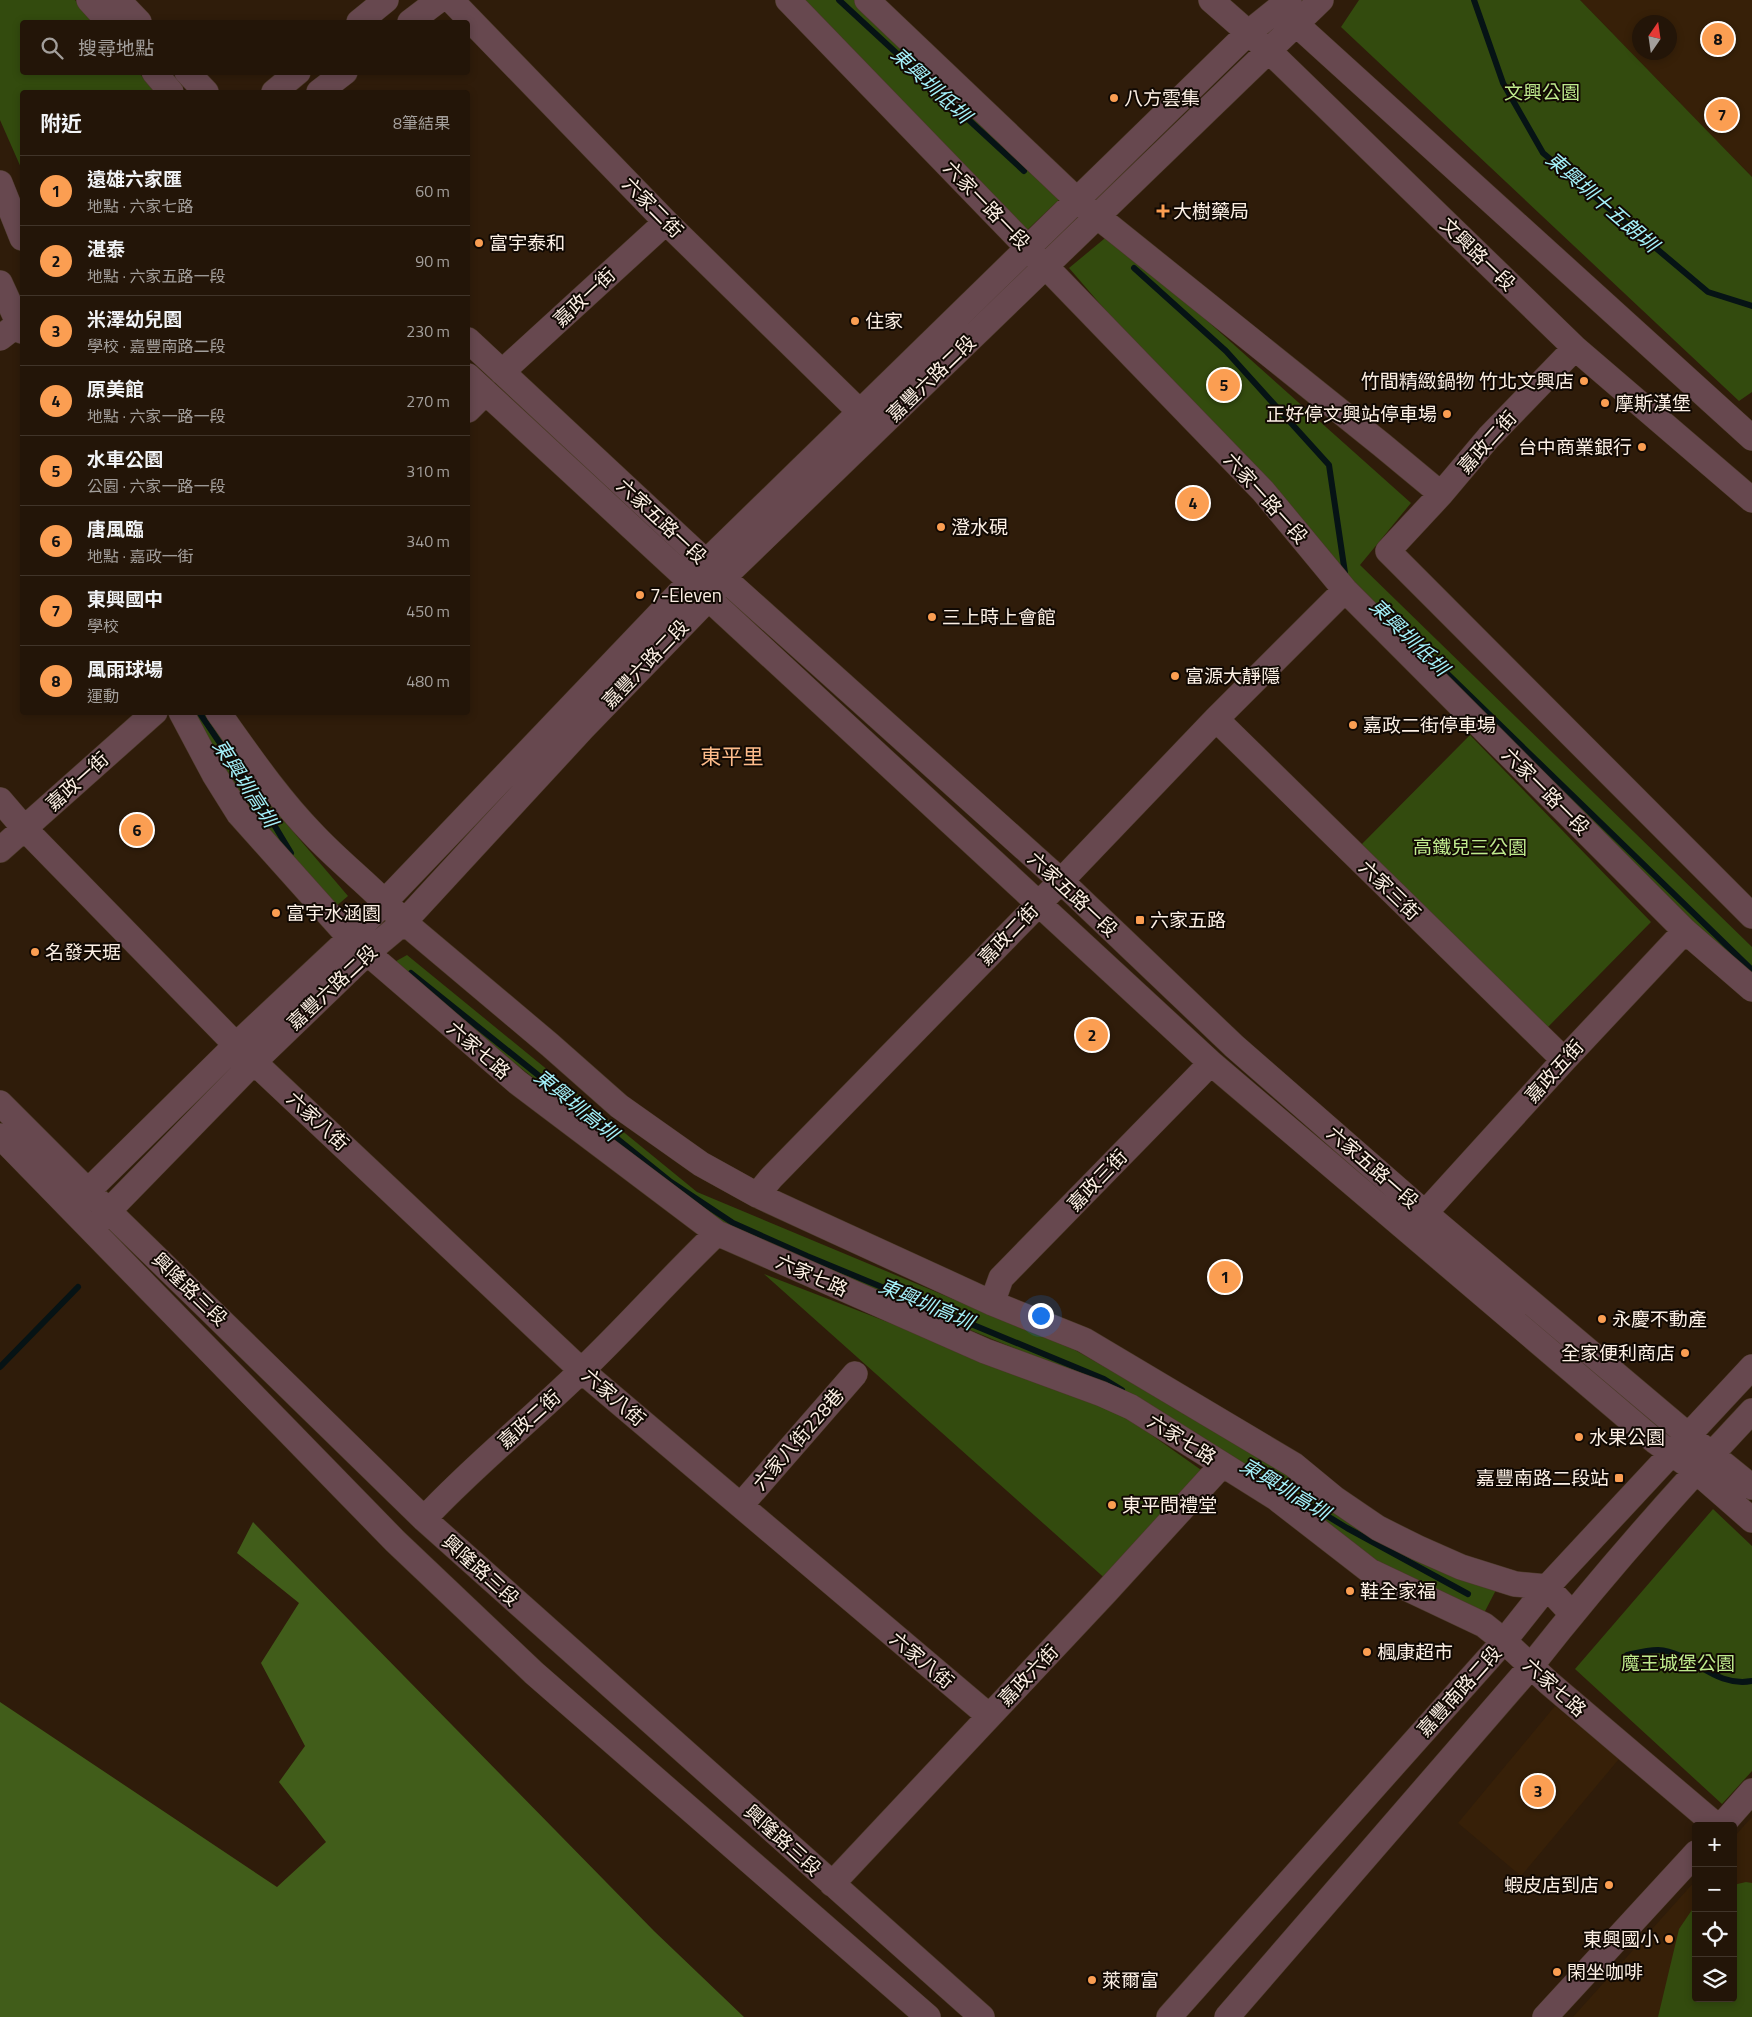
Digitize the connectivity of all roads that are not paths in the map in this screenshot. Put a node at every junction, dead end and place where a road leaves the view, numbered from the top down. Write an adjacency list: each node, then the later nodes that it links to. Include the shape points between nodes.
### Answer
1 (89, 0): 11 (street)
2 (118, 0): 12 (street)
3 (386, 0): 13 (street)
4 (439, 0): 14 (street)
5 (451, 0): 28 (street, 六家二街)
6 (788, 0): 30 (street, 六家一路一段)
7 (867, 0): 26 (street)
8 (1211, 0): 15 (street, 文興路一段)
9 (1322, 0): 10 (street)
10 (1283, 8): 15 (street, 嘉豐六路二段); 16 (street, 嘉豐六路二段); 40 (street)
11 (107, 20)
12 (137, 20)
13 (361, 20)
14 (413, 20)
15 (1248, 33): 16 (street, 文興路一段); 26 (street, 嘉豐六路二段)
16 (1268, 50): 27 (street, 嘉豐六路二段); 35 (street, 文興路一段)
17 (157, 75): 21 (street)
18 (190, 75): 22 (street)
19 (294, 75): 23 (street)
20 (341, 75): 24 (street)
21 (169, 90)
22 (204, 90)
23 (276, 90)
24 (322, 90)
25 (0, 184): 29 (street)
26 (1077, 200): 27 (street); 30 (street, 嘉豐六路二段)
27 (1097, 216): 31 (street, 嘉豐六路二段); 41 (street)
28 (666, 222): 36 (street, 嘉政一街); 39 (street, 六家二街)
29 (20, 233)
30 (1029, 248): 31 (street, 六家一路一段); 39 (street, 嘉豐六路二段)
31 (1047, 266): 43 (street, 嘉豐六路二段); 45 (street, 六家一路一段, via 1263,491)
32 (7, 292): 33 (street)
33 (16, 328)
34 (470, 342): 36 (street, 六家五路一段)
35 (1576, 348): 41 (street, 嘉政二街, via 1489,437); 42 (street, 文興路一段)
36 (502, 372): 43 (street, 六家五路一段)
37 (476, 384): 38 (street); 44 (street, 六家五路一段)
38 (470, 404)
39 (859, 411): 43 (street, 嘉豐六路二段)
40 (1749, 430)
41 (1441, 494): 57 (street, via 1388,551)
42 (1752, 500)
43 (715, 570): 44 (street, 嘉豐六路二段); 46 (street, 嘉豐六路二段); 54 (street, 六家五路一段)
44 (690, 582): 46 (street, 六家五路一段); 55 (street, 嘉豐六路二段)
45 (1345, 590): 50 (street, 嘉政二街); 59 (street, 六家一路一段)
46 (709, 598): 56 (street, 六家五路一段); 58 (street, 嘉豐六路二段, via 577,734)
47 (152, 715): 52 (street, 嘉政一街)
48 (183, 715): 60 (street, 六家七路, via 239,814)
49 (220, 715): 55 (street, 六家七路, via 275,790 313,834)
50 (1216, 719): 54 (street, 嘉政二街); 63 (street, 六家三街)
51 (0, 800): 52 (street)
52 (24, 828): 53 (street, 嘉政一街); 62 (street)
53 (0, 850)
54 (1061, 881): 56 (street, 嘉政二街); 71 (street, 六家五路一段, via 1234,1046)
55 (386, 901): 58 (street, 六家七路); 60 (street, 嘉豐六路二段)
56 (1038, 904): 65 (street, 六家五路一段); 68 (street, 嘉政二街)
57 (1752, 916)
58 (404, 922): 60 (street, 嘉豐六路二段); 68 (street, 六家七路, via 620,1106 700,1164)
59 (1685, 931): 61 (street, 六家一路一段); 63 (street, 嘉政五街)
60 (358, 945): 62 (street, 嘉豐六路二段); 64 (street, 嘉豐六路二段); 73 (street, 六家七路, via 517,1082)
61 (1752, 989)
62 (236, 1045): 69 (street, 嘉豐六路二段)
63 (1564, 1060): 71 (street, 嘉政五街)
64 (254, 1062): 70 (street, 嘉豐六路二段); 76 (street, 六家八街)
65 (1211, 1063): 74 (street, 嘉政三街, via 1002,1278); 80 (street, 六家五路一段)
66 (0, 1103): 69 (street, 興隆路三段)
67 (0, 1136): 69 (street, 興隆路三段)
68 (758, 1195): 74 (street, 六家七路)
69 (78, 1198): 70 (street, 興隆路三段); 72 (street, 興隆路三段)
70 (109, 1210): 72 (street, 嘉豐六路二段); 85 (street, 興隆路三段)
71 (1426, 1213): 79 (street, 六家五路一段)
72 (90, 1229): 97 (street, 興隆路三段, via 395,1541 534,1673)
73 (716, 1233): 76 (street, 嘉政二街); 82 (street, 六家七路, via 985,1351 1131,1407)
74 (992, 1303): 87 (street, 六家七路, via 1084,1340 1148,1377 1294,1465 1378,1528 1460,1567 1515,1584)
75 (1752, 1367): 79 (street, 嘉豐南路二段)
76 (582, 1370): 84 (street, 六家八街); 85 (street, 嘉政二街)
77 (855, 1374): 84 (street, 六家八街228巷)
78 (1752, 1411): 81 (street, 嘉豐南路二段)
79 (1689, 1436): 80 (street, 嘉豐南路二段); 81 (street, 六家五路一段)
80 (1671, 1453): 81 (street, 六家五路一段); 87 (street, 嘉豐南路二段)
81 (1704, 1463): 83 (street); 86 (street); 88 (street, 嘉豐南路二段)
82 (1222, 1465): 89 (street, 六家七路, via 1276,1498 1370,1571 1484,1625); 91 (street, 嘉政六街)
83 (1752, 1487)
84 (741, 1506): 91 (street, 六家八街)
85 (424, 1519): 96 (street, 興隆路三段)
86 (1752, 1520)
87 (1547, 1587): 88 (street); 89 (street, 嘉豐南路二段)
88 (1572, 1614): 90 (street, 嘉豐南路二段)
89 (1504, 1641): 90 (street, 六家七路); 99 (street, 嘉豐南路二段)
90 (1531, 1666): 93 (street, 六家七路); 100 (street, 嘉豐南路二段)
91 (989, 1716): 96 (street, 嘉政六街)
92 (1752, 1791): 94 (street)
93 (1714, 1822)
94 (1723, 1822)
95 (1692, 1857): 101 (street)
96 (832, 1884): 98 (street, 興隆路三段)
97 (928, 2017)
98 (982, 2017)
99 (1168, 2017)
100 (1227, 2017)
101 (1545, 2017)

